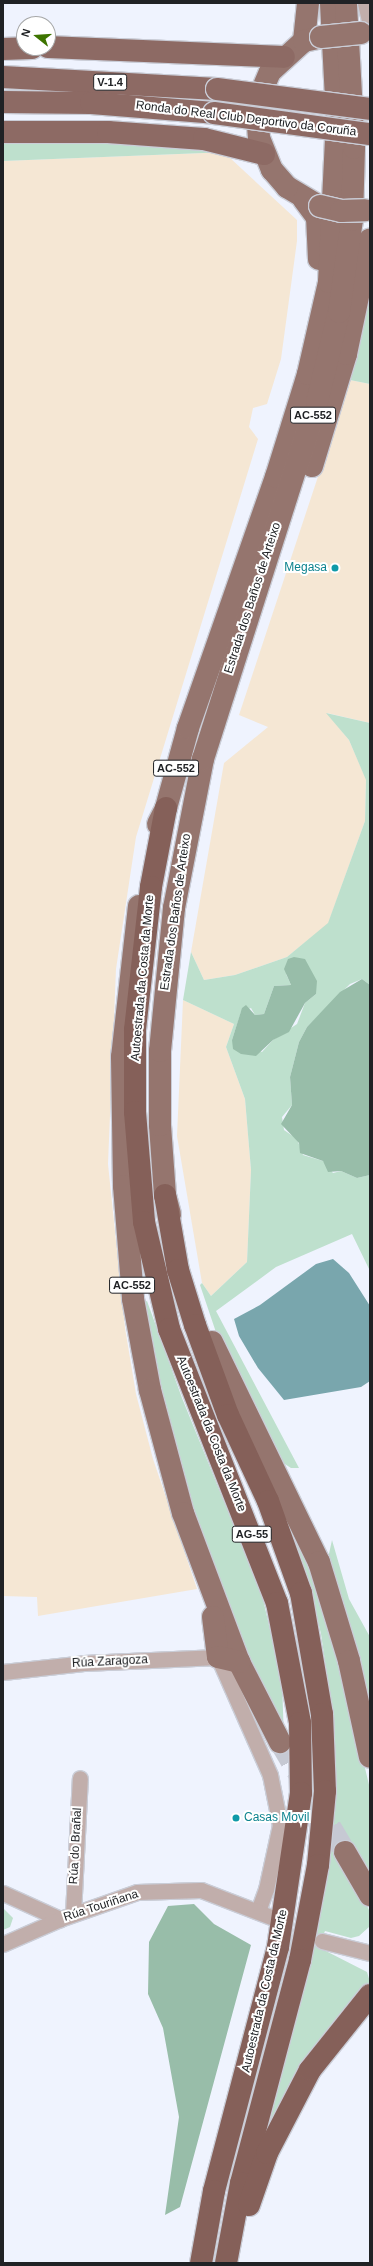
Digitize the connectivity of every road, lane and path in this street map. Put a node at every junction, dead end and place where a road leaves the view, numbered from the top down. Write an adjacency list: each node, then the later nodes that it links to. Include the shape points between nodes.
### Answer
1 (308, 3): 6 (main road)
2 (331, 3): 20 (main road, Estrada dos Baños de Arteixo / AC-552, via 336,118 329,282 308,374 276,477)
3 (346, 3): 22 (main road, Estrada dos Baños de Arteixo / AC-552, via 354,148 352,220 338,312 317,402 219,703)
4 (365, 3): 5 (street)
5 (367, 31): 6 (main road, bridge)
6 (313, 39): 10 (main road)
7 (56, 47): 10 (highway)
8 (3, 49): 9 (highway)
9 (16, 49)
10 (284, 57): 16 (main road, via 270,72 258,100 259,138)
11 (3, 77): 13 (highway, Ronda do Real Club Deportivo da Coruña / V-1.4, bridge, via 217,89)
12 (3, 102): 15 (highway, Ronda do Real Club Deportivo da Coruña / V-1.4, bridge, via 91,103 214,113)
13 (370, 109)
14 (3, 132): 16 (highway, via 108,132 204,139)
15 (370, 134)
16 (264, 154): 17 (main road, via 272,170)
17 (312, 203): 18 (main road, bridge, via 341,211); 20 (main road, AC-552, via 319,235 314,300)
18 (368, 209)
19 (370, 239): 22 (main road, AC-552, via 360,299 332,408)
20 (188, 728): 21 (main road, Estrada dos Baños de Arteixo / AC-552)
21 (166, 808): 24 (main road, AC-552, via 151,839 127,989 122,1057 124,1186 133,1299 150,1390 174,1483); 41 (highway, Autoestrada da Costa da Morte / AG-55, via 150,895 135,1030 135,1112 144,1222 169,1329 277,1603 300,1723 300,1800 278,1947 214,2191)
22 (191, 813): 23 (main road, Estrada dos Baños de Arteixo / AC-552, via 174,908 160,1051)
23 (165, 1195): 29 (main road, AC-552, via 186,1270 220,1364 319,1562 349,1661); 42 (highway, Autoestrada da Costa da Morte / AG-55, via 178,1270 195,1325 228,1414 268,1501 301,1593 322,1714 325,1791 318,1865 300,1960 241,2184)
24 (209, 1590): 25 (main road); 26 (main road, AC-552)
25 (218, 1657): 26 (main road); 27 (street, Rúa Zaragoza, via 84,1663); 34 (street, via 270,1775 280,1824 266,1889)
26 (239, 1662): 28 (main road, AC-552)
27 (3, 1672)
28 (280, 1742)
29 (370, 1757)
30 (80, 1778): 35 (street, Rúa do Brañal)
31 (346, 1852): 33 (main road)
32 (3, 1893): 35 (street)
33 (370, 1895)
34 (258, 1911): 35 (street, Rúa Touriñana, via 201,1890 137,1892); 36 (street, Rúa Touriñana)
35 (66, 1917): 38 (street, Rúa Touriñana)
36 (271, 1917)
37 (322, 1941): 39 (street)
38 (3, 1944)
39 (370, 1953)
40 (370, 1995): 43 (highway, via 310,2070 267,2153 251,2197)
41 (201, 2263)
42 (226, 2263)
43 (238, 2263)

